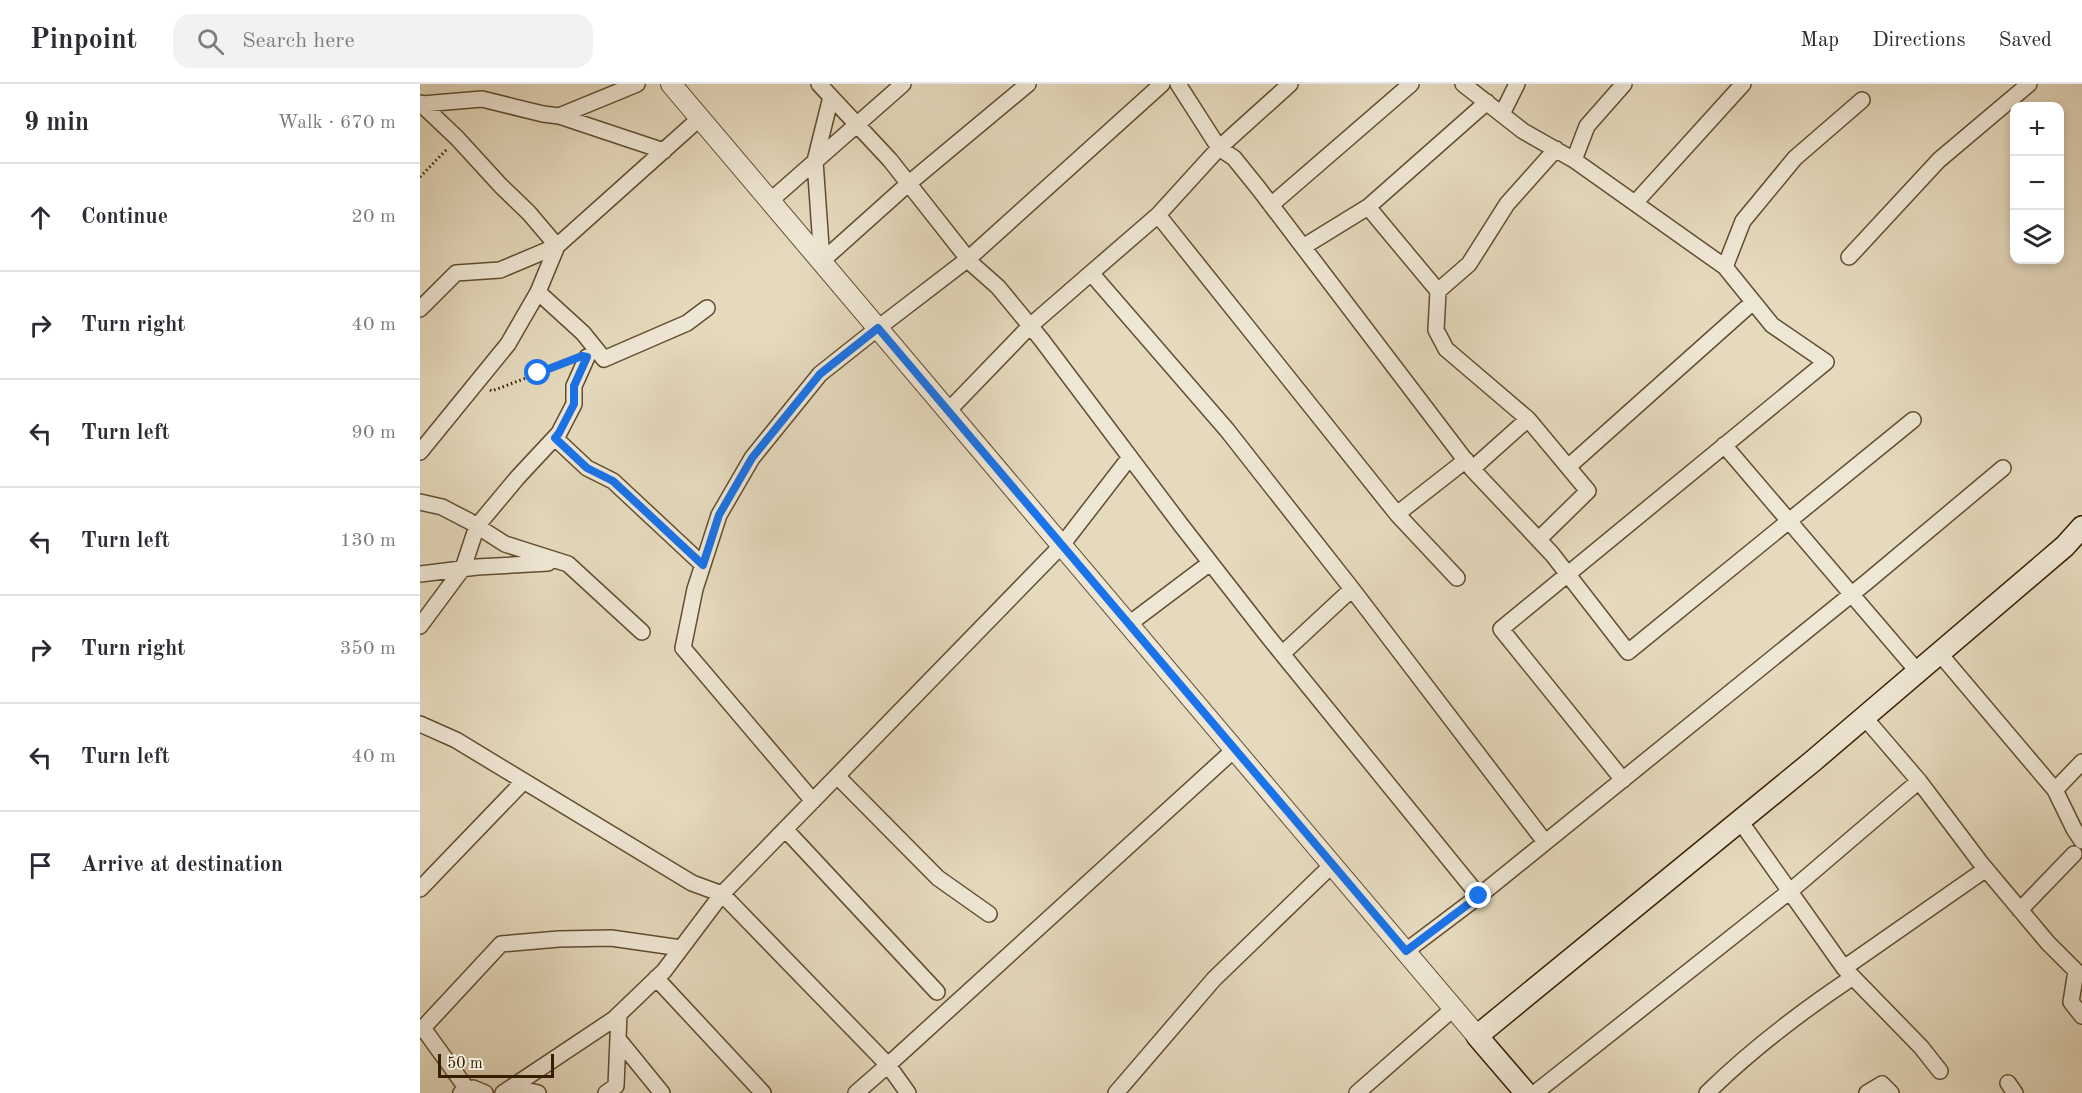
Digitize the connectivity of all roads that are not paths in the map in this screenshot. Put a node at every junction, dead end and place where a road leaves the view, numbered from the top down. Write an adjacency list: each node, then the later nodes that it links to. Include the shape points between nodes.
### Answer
1 (637, 84): 20 (street)
2 (819, 84): 15 (street)
3 (903, 84): 22 (street)
4 (1028, 84): 28 (street)
5 (1162, 84): 37 (street)
6 (1178, 84): 23 (street)
7 (1290, 84): 23 (street)
8 (1411, 84): 31 (street)
9 (1463, 84): 17 (street)
10 (1516, 84): 19 (street)
11 (1624, 84): 26 (street, via 1587,126)
12 (1743, 84): 30 (street)
13 (2029, 84): 36 (street, via 1939,160)
14 (674, 85): 21 (street)
15 (831, 97): 22 (street); 27 (street)
16 (1862, 100): 39 (street, via 1795,158 1743,221)
17 (1487, 102): 19 (street); 32 (street)
18 (421, 104): 20 (street, via 482,99); 34 (street, via 458,138)
19 (1502, 114): 24 (street)
20 (559, 116): 25 (street)
21 (700, 118): 25 (street); 29 (street)
22 (858, 124): 27 (street); 28 (street)
23 (1218, 148): 31 (street, via 1234,158); 33 (street)
24 (1556, 149): 26 (street); 41 (street, via 1507,204 1469,264)
25 (664, 151): 34 (street)
26 (1574, 160): 30 (street)
27 (815, 161): 29 (street); 38 (street)
28 (908, 184): 37 (street); 38 (street)
29 (770, 201): 38 (street)
30 (1635, 203): 39 (street)
31 (1271, 205): 35 (street)
32 (1368, 207): 35 (street); 41 (street)
33 (1158, 215): 40 (street); 60 (street)
34 (557, 246): 42 (street); 45 (street, via 500,270 456,273)
35 (1303, 247): 56 (street)
36 (1849, 257)
37 (968, 259): 46 (street, via 998,287); 47 (street)
38 (822, 261): 47 (street)
39 (1725, 267): 43 (street)
40 (1091, 273): 46 (street); 73 (street, via 1227,430)
41 (1438, 291): 50 (street, via 1436,330 1446,349)
42 (538, 292): 44 (street, via 583,333 604,359 687,323); 53 (street, via 508,344)
43 (1754, 302): 54 (street, via 1772,324 1826,362); 57 (street)
44 (707, 308)
45 (420, 309)
46 (1030, 326): 49 (street); 55 (street)
47 (878, 328): 49 (street); 68 (street, via 820,374 752,458 719,515)
48 (587, 357): 52 (street, via 574,386 574,404)
49 (948, 411): 65 (street)
50 (1528, 418): 56 (street); 57 (street)
51 (1913, 420): 61 (street)
52 (555, 438): 62 (street); 68 (street, via 587,468 613,481)
53 (422, 444)
54 (1724, 445): 61 (street); 70 (street)
55 (1130, 458): 65 (street); 66 (street)
56 (1469, 464): 60 (street); 64 (street)
57 (1568, 467): 64 (street, via 1588,491)
58 (2003, 468): 74 (street)
59 (420, 502): 62 (street, via 442,507)
60 (1397, 514): 72 (street)
61 (1788, 522): 70 (street, via 1628,652); 74 (street)
62 (477, 526): 67 (street, via 505,544); 69 (street)
63 (2082, 526): 79 (main road, via 2065,546)
64 (1539, 540): 70 (street)
65 (1062, 545): 75 (street); 85 (street)
66 (1210, 563): 75 (street); 78 (street)
67 (568, 564): 69 (street, via 540,562); 77 (street)
68 (703, 565): 90 (street, via 683,648)
69 (463, 568): 71 (street); 76 (street)
70 (1568, 573): 86 (street, via 1501,630)
71 (420, 574)
72 (1457, 578)
73 (1352, 589): 78 (street); 93 (street)
74 (1851, 595): 80 (street); 86 (street)
75 (1129, 624): 83 (street)
76 (420, 626)
77 (642, 632)
78 (1282, 654): 100 (street)
79 (1940, 654): 80 (main road); 89 (street)
80 (1918, 672): 81 (main road)
81 (1864, 718): 88 (street); 91 (main road)
82 (420, 724): 87 (street, via 456,740)
83 (1235, 749): 95 (street); 113 (street)
84 (2082, 762): 89 (street)
85 (837, 776): 90 (street); 102 (street, via 938,878)
86 (1623, 780): 93 (street)
87 (524, 781): 97 (street); 99 (street, via 693,883)
88 (1919, 781): 96 (street); 98 (street)
89 (2055, 790): 94 (street, via 2074,829)
90 (813, 801): 92 (street)
91 (1740, 821): 98 (street); 111 (main road)
92 (785, 829): 99 (street); 107 (street)
93 (1545, 842): 100 (street)
94 (2078, 847): 101 (street)
95 (1332, 865): 104 (street); 124 (street, via 1214,979)
96 (1986, 869): 101 (street); 105 (street)
97 (420, 889)
98 (1790, 890): 105 (street); 127 (street)
99 (722, 894): 103 (street); 113 (street)
100 (1479, 896): 104 (street)
101 (2020, 910): 110 (street, via 2076,971 2071,1002)
102 (988, 914)
103 (681, 948): 106 (street); 116 (street, via 611,938 501,944 423,1028)
104 (1406, 951): 108 (street)
105 (1849, 972): 114 (street); 128 (street)
106 (656, 978): 109 (street); 121 (street)
107 (937, 992)
108 (1454, 1008): 111 (street); 125 (street)
109 (619, 1014): 112 (street); 115 (street)
110 (2082, 1016)
111 (1477, 1036): 126 (main road)
112 (618, 1039): 119 (street, via 616,1086); 120 (street)
113 (888, 1065): 122 (street); 123 (street)
114 (1940, 1071)
115 (508, 1090): 118 (street)
116 (464, 1091): 117 (street, via 478,1089)
117 (485, 1093)
118 (538, 1093)
119 (606, 1093)
120 (662, 1093)
121 (763, 1093)
122 (856, 1093)
123 (908, 1093)
124 (1116, 1093)
125 (1358, 1093)
126 (1526, 1093)
127 (1535, 1093)
128 (1707, 1093)
129 (1867, 1093): 130 (street, via 1882,1084)
130 (1892, 1093)

